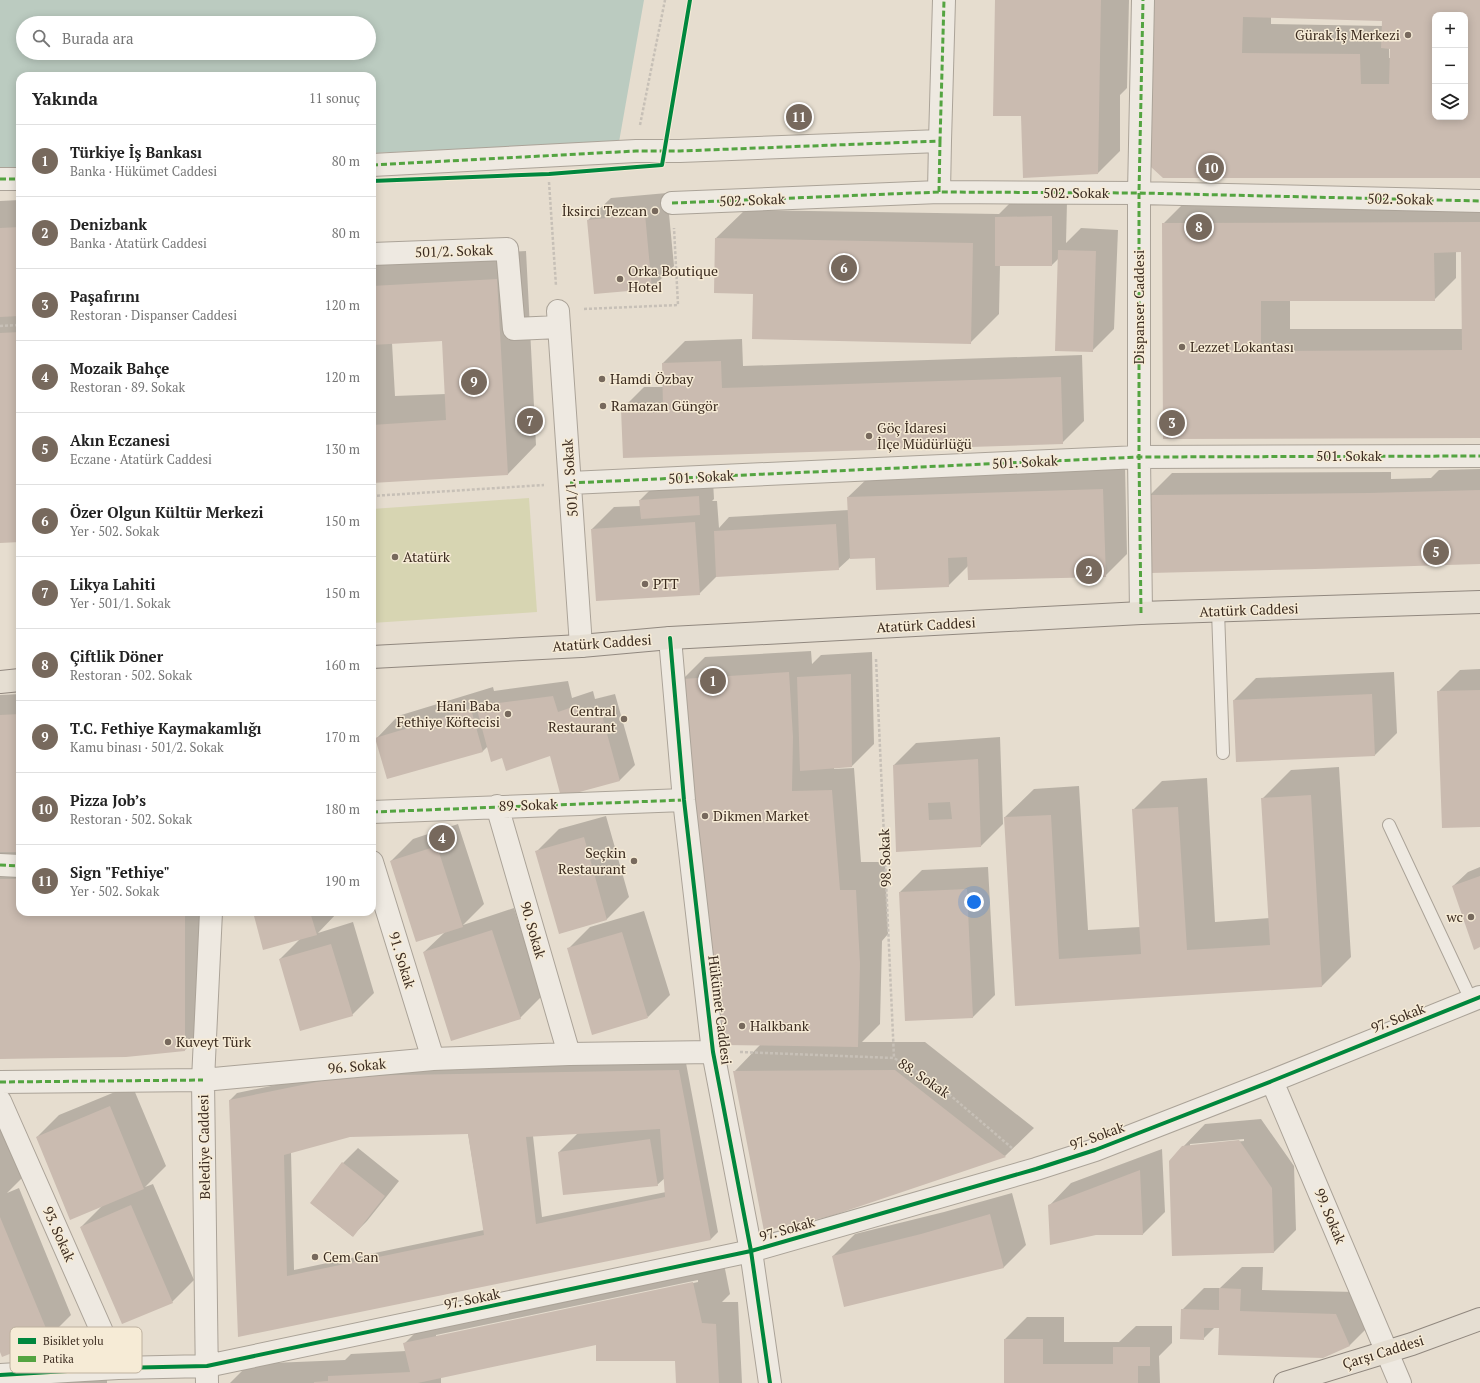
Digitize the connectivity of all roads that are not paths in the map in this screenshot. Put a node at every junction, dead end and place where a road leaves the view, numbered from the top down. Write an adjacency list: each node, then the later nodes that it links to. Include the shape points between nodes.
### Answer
1 (944, 0): 3 (street)
2 (1143, 0): 8 (street, Dispanser Caddesi)
3 (940, 141): 4 (street, via 636,151); 7 (street)
4 (376, 165)
5 (16, 178): 6 (street)
6 (0, 180)
7 (939, 192): 8 (street, 502. Sokak); 10 (street, 502. Sokak)
8 (1139, 193): 9 (street, 502. Sokak); 14 (street, Dispanser Caddesi)
9 (1480, 201)
10 (672, 203)
11 (376, 254): 12 (street, 501/2. Sokak, via 507,249 514,329)
12 (558, 319): 15 (street, 501/1. Sokak)
13 (1480, 456): 14 (street, 501. Sokak)
14 (1139, 457): 15 (street, 501. Sokak); 18 (street, Dispanser Caddesi)
15 (570, 483): 20 (street, 501/1. Sokak)
16 (1480, 602): 17 (main road, Atatürk Caddesi)
17 (1218, 611): 18 (main road, Atatürk Caddesi); 24 (lane)
18 (1141, 613): 19 (main road, Atatürk Caddesi)
19 (670, 638): 20 (main road, Atatürk Caddesi); 25 (street, Hükümet Caddesi)
20 (581, 646): 21 (main road, Atatürk Caddesi)
21 (376, 657)
22 (16, 680): 23 (main road)
23 (0, 682)
24 (1223, 753)
25 (684, 800): 26 (street, 89. Sokak); 34 (street, Hükümet Caddesi)
26 (497, 806): 27 (street, 89. Sokak); 35 (street, 90. Sokak)
27 (376, 812)
28 (1389, 825): 33 (lane)
29 (0, 865): 30 (street)
30 (16, 866)
31 (376, 875): 36 (street, 91. Sokak)
32 (211, 916): 37 (street, Belediye Caddesi)
33 (1476, 998): 38 (street, 97. Sokak)
34 (713, 1052): 35 (street, 96. Sokak); 41 (street, Hükümet Caddesi)
35 (569, 1054): 36 (street, 96. Sokak)
36 (432, 1059): 37 (street, 96. Sokak)
37 (202, 1080): 39 (street, 96. Sokak); 48 (street, Belediye Caddesi)
38 (1272, 1081): 41 (street, 97. Sokak, via 1095,1150); 44 (street, 99. Sokak)
39 (0, 1082)
40 (0, 1100): 43 (street, 93. Sokak)
41 (751, 1251): 48 (street, 97. Sokak); 50 (street, Hükümet Caddesi)
42 (1480, 1319): 44 (main road, Çarşı Caddesi)
43 (100, 1327)
44 (1388, 1351): 49 (main road, Çarşı Caddesi); 51 (street, 99. Sokak)
45 (142, 1370): 48 (street, 97. Sokak)
46 (34, 1373): 47 (street, 97. Sokak)
47 (0, 1375)
48 (207, 1375)
49 (1290, 1382)
50 (770, 1383)
51 (1400, 1383)

